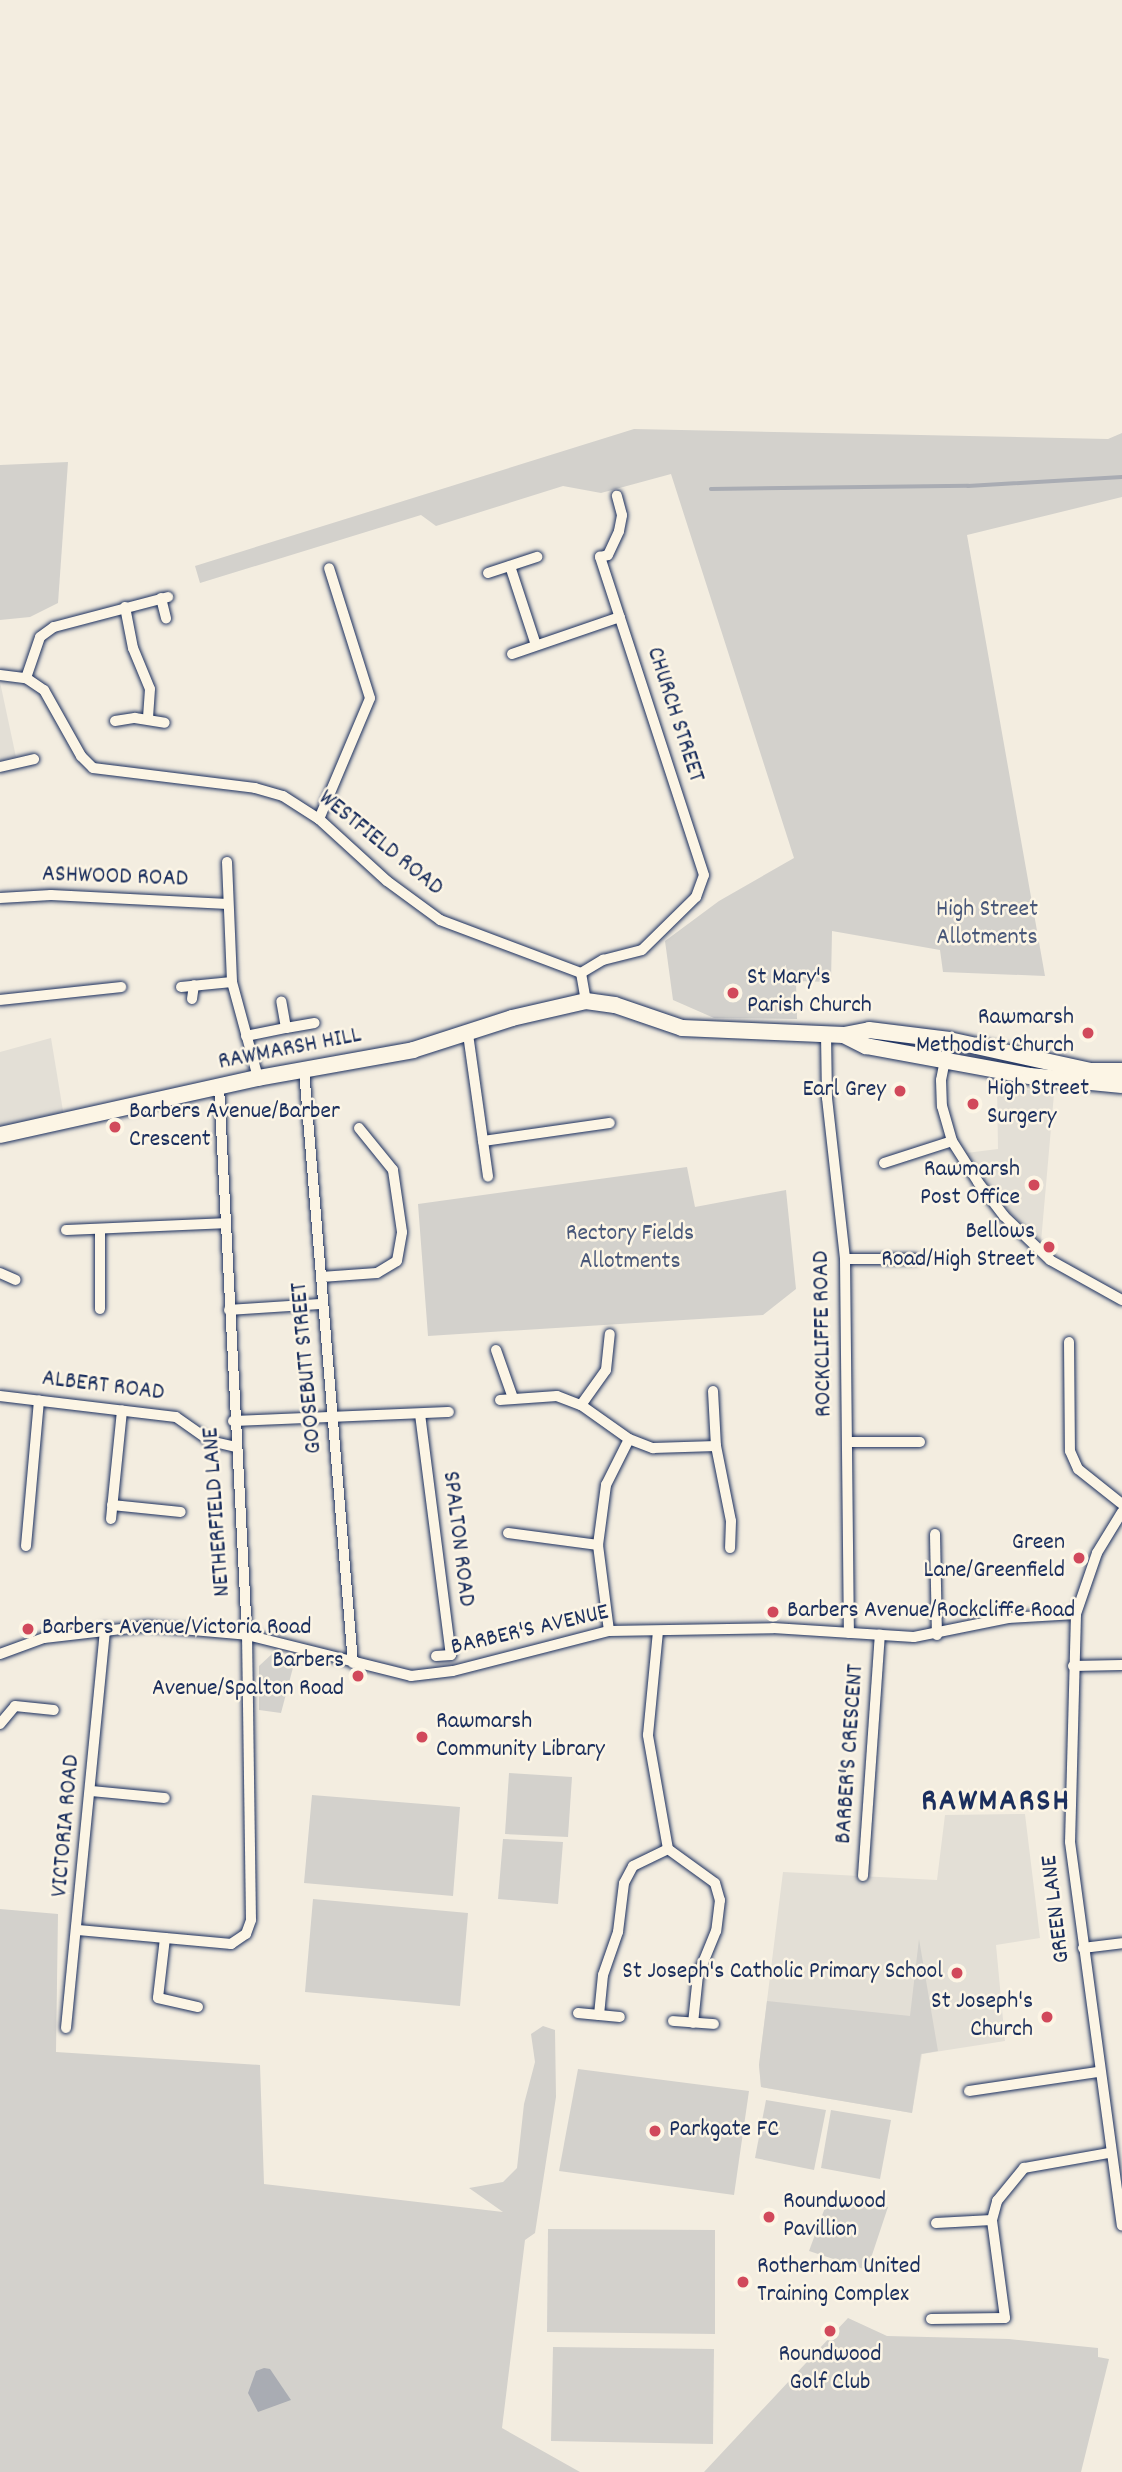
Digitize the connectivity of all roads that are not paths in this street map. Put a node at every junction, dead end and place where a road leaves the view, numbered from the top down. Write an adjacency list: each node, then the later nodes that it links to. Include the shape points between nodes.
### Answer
1 (617, 496): 7 (street, CHURCH STREET, via 622,515 619,531 608,555 600,558)
2 (537, 556): 3 (street)
3 (510, 566): 5 (street); 9 (street)
4 (329, 568): 18 (street, via 370,686 370,698)
5 (488, 573)
6 (125, 607): 8 (street, via 164,597); 12 (street, via 66,621 44,632); 13 (street, via 150,689)
7 (620, 617): 9 (street); 22 (street, CHURCH STREET, via 704,875 696,897 642,950 603,960)
8 (166, 618)
9 (536, 645): 10 (street)
10 (512, 654)
11 (0, 675): 12 (street)
12 (26, 678): 18 (street, WESTFIELD ROAD, via 52,698 81,756 93,768 272,791)
13 (148, 718): 14 (street); 15 (street)
14 (116, 721)
15 (165, 723)
16 (34, 759): 17 (street)
17 (0, 767)
18 (319, 819): 22 (street, WESTFIELD ROAD, via 387,881 440,920)
19 (227, 862): 21 (street)
20 (0, 898): 21 (street, ASHWOOD ROAD, via 51,895)
21 (228, 904): 23 (street)
22 (581, 973): 30 (street)
23 (232, 982): 24 (street); 36 (street)
24 (194, 985): 26 (street); 27 (street)
25 (121, 987): 28 (street)
26 (181, 987)
27 (192, 999)
28 (0, 1000)
29 (281, 1001): 32 (street)
30 (586, 1001): 33 (main road, RAWMARSH HILL, via 512,1018); 34 (main road, via 615,1005 682,1028)
31 (315, 1023): 32 (street)
32 (286, 1028): 36 (street)
33 (468, 1034): 39 (main road, RAWMARSH HILL); 47 (street)
34 (826, 1034): 35 (main road); 54 (street, ROCKCLIFFE ROAD, via 827,1098)
35 (845, 1035): 37 (main road, via 869,1030); 38 (main road, via 866,1046)
36 (247, 1036): 41 (street)
37 (949, 1040): 38 (street); 40 (main road, via 1090,1071)
38 (945, 1059): 42 (main road, via 1030,1076); 48 (street, via 940,1090)
39 (304, 1070): 41 (main road, RAWMARSH HILL); 57 (street, GOOSEBUTT STREET)
40 (1122, 1071)
41 (258, 1078): 43 (main road, RAWMARSH HILL)
42 (1122, 1085)
43 (219, 1087): 46 (main road, RAWMARSH HILL); 51 (street, NETHERFIELD LANE)
44 (610, 1124): 47 (street)
45 (359, 1128): 57 (street, via 393,1170 402,1232 397,1261 377,1273)
46 (0, 1135)
47 (483, 1141): 50 (street)
48 (952, 1141): 49 (street); 59 (street, via 978,1182 1026,1240 1077,1279)
49 (884, 1163)
50 (488, 1177)
51 (224, 1223): 52 (street); 62 (street, NETHERFIELD LANE)
52 (100, 1229): 53 (street); 61 (street)
53 (66, 1230)
54 (845, 1259): 55 (street); 78 (street, ROCKCLIFFE ROAD)
55 (915, 1259)
56 (0, 1273): 58 (street)
57 (321, 1277): 60 (street, GOOSEBUTT STREET)
58 (16, 1280)
59 (1122, 1300)
60 (324, 1304): 62 (street); 75 (street, GOOSEBUTT STREET)
61 (100, 1309)
62 (229, 1310): 76 (street, NETHERFIELD LANE)
63 (610, 1334): 71 (street, via 606,1370)
64 (1069, 1342): 82 (street, via 1070,1451 1078,1469)
65 (496, 1350): 68 (street)
66 (713, 1391): 80 (street)
67 (0, 1396): 70 (street, ALBERT ROAD)
68 (513, 1398): 69 (street); 71 (street, via 557,1396)
69 (500, 1400)
70 (39, 1401): 72 (street, ALBERT ROAD); 90 (street)
71 (581, 1405): 77 (street)
72 (122, 1411): 81 (street, ALBERT ROAD, via 180,1418 210,1441); 83 (street)
73 (449, 1412): 74 (street)
74 (420, 1414): 75 (street); 101 (street, SPALTON ROAD, via 451,1655)
75 (333, 1416): 76 (street); 102 (street, GOOSEBUTT STREET)
76 (233, 1421): 81 (street, NETHERFIELD LANE)
77 (629, 1439): 80 (street, via 653,1448); 89 (street, via 606,1485)
78 (848, 1442): 79 (street); 96 (street, ROCKCLIFFE ROAD)
79 (920, 1442)
80 (716, 1446): 91 (street, via 731,1521)
81 (234, 1447): 97 (street, NETHERFIELD LANE)
82 (1122, 1504)
83 (112, 1505): 84 (street); 86 (street)
84 (181, 1512)
85 (1122, 1512): 92 (street, GREEN LANE, via 1097,1553)
86 (111, 1519)
87 (508, 1533): 89 (street)
88 (935, 1534): 99 (street)
89 (598, 1545): 94 (street)
90 (26, 1546)
91 (730, 1548)
92 (1076, 1614): 99 (street, BARBER'S AVENUE, via 1008,1618); 104 (street, GREEN LANE)
93 (105, 1628): 97 (street, BARBER'S AVENUE, via 147,1626); 100 (street, BARBER'S AVENUE, via 44,1639); 107 (street, VICTORIA ROAD)
94 (609, 1631): 95 (street, BARBER'S AVENUE); 102 (street, BARBER'S AVENUE, via 411,1676)
95 (658, 1632): 96 (street, BARBER'S AVENUE, via 773,1628); 109 (street, via 648,1735)
96 (849, 1633): 98 (street, BARBER'S AVENUE)
97 (247, 1635): 102 (street, BARBER'S AVENUE); 112 (street, NETHERFIELD LANE, via 251,1920 246,1934 231,1944)
98 (880, 1635): 99 (street, BARBER'S AVENUE); 110 (street, BARBER'S CRESCENT)
99 (937, 1635)
100 (0, 1654)
101 (436, 1657)
102 (353, 1663)
103 (1122, 1665): 104 (street)
104 (1073, 1666): 114 (street, GREEN LANE, via 1070,1842)
105 (54, 1710): 106 (street, via 15,1706)
106 (0, 1724)
107 (91, 1791): 108 (street); 111 (street, VICTORIA ROAD)
108 (165, 1798)
109 (668, 1849): 117 (street, via 633,1866 624,1884); 120 (street, via 715,1883 720,1900 716,1931 698,1975)
110 (863, 1877)
111 (78, 1930): 112 (street); 122 (street, VICTORIA ROAD)
112 (165, 1938): 115 (street, via 158,1998)
113 (1122, 1943): 114 (street)
114 (1083, 1948): 123 (street, GREEN LANE)
115 (198, 2007)
116 (578, 2013): 117 (street)
117 (598, 2015): 118 (street)
118 (620, 2017)
119 (673, 2021): 120 (street)
120 (693, 2023): 121 (street)
121 (714, 2024)
122 (66, 2028)
123 (1098, 2072): 124 (street); 125 (street, GREEN LANE)
124 (969, 2091)
125 (1109, 2153): 126 (street, via 1024,2168 996,2201); 128 (street, GREEN LANE)
126 (992, 2220): 127 (street); 129 (street, via 1005,2318)
127 (936, 2223)
128 (1122, 2225)
129 (931, 2319)

